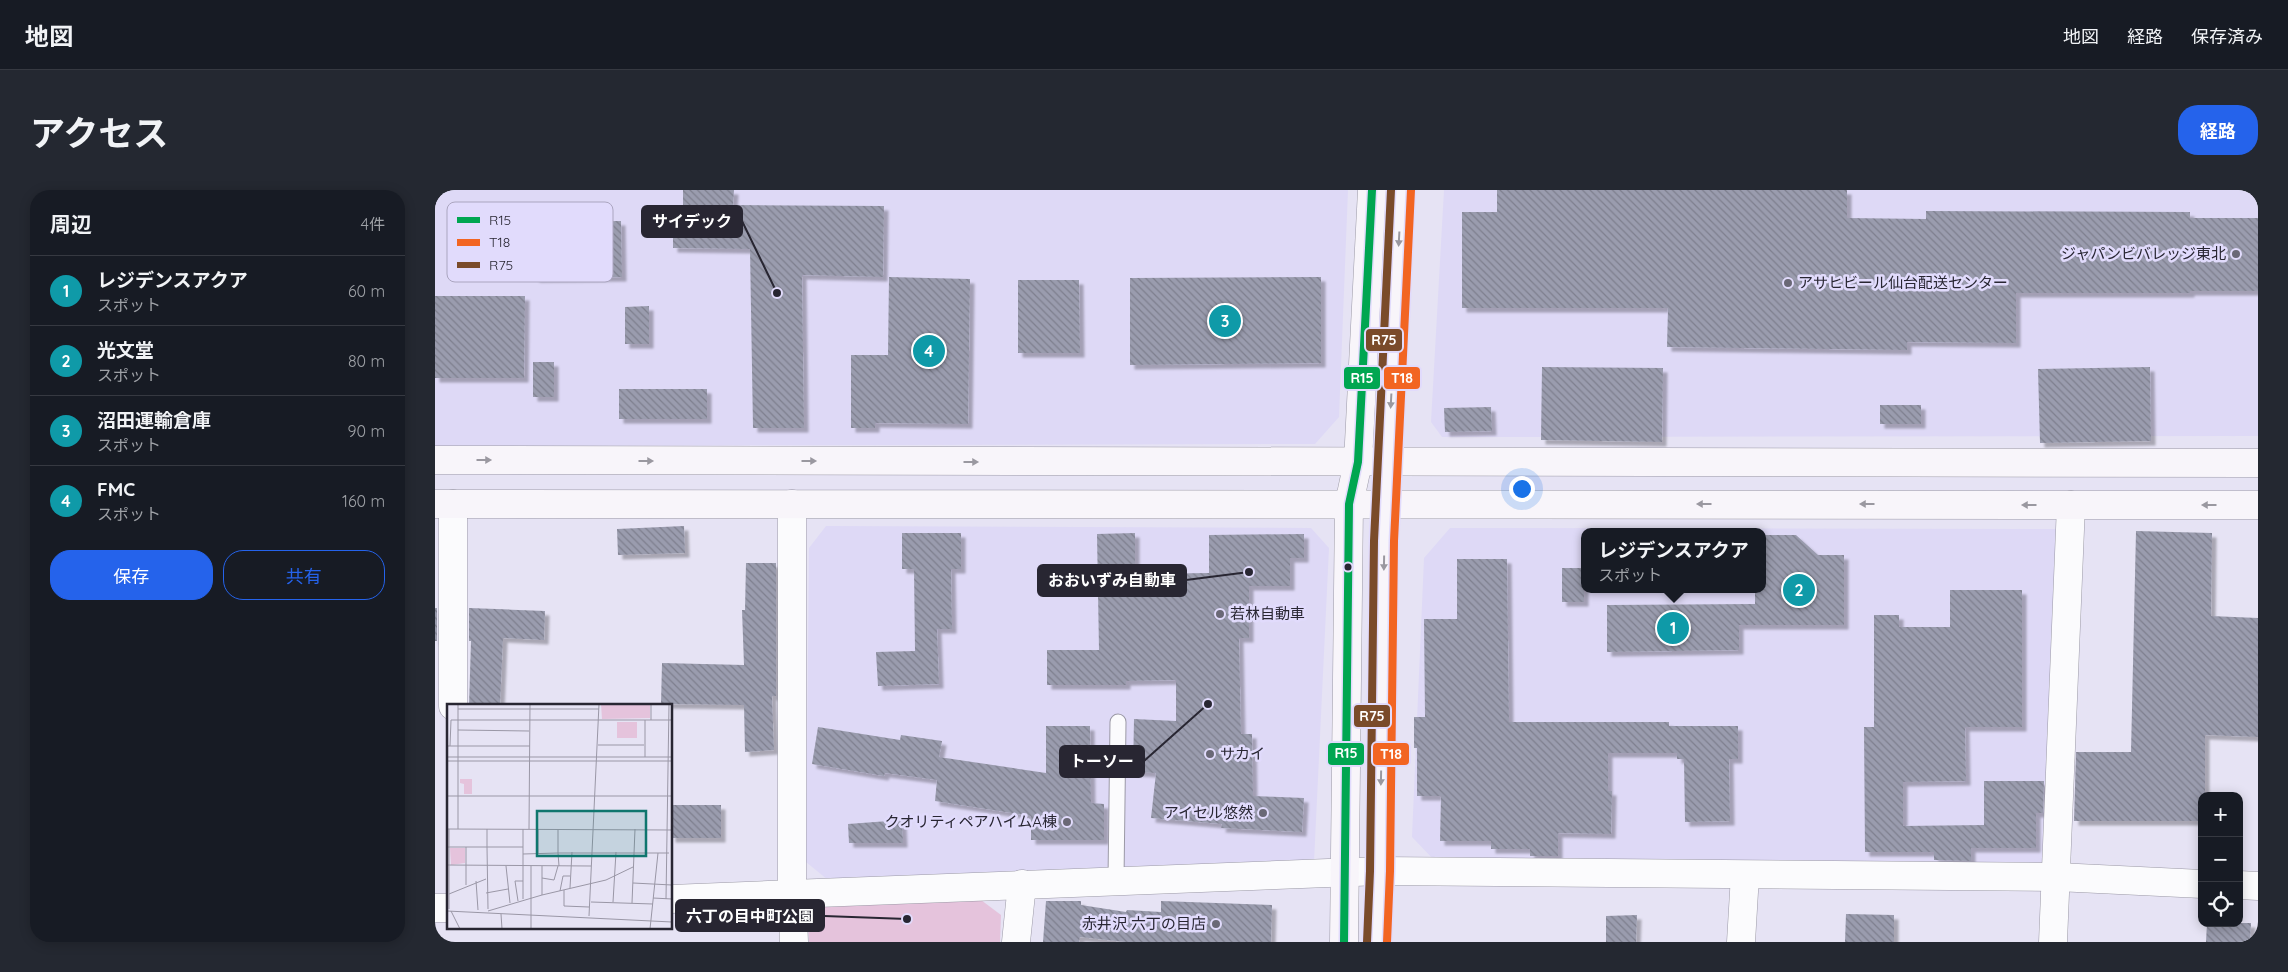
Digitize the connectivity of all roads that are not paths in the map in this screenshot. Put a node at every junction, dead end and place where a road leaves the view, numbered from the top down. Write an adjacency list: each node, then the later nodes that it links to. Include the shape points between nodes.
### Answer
1 (1372, 190): 4 (street)
2 (1401, 190): 5 (street, one-way to 5)
3 (435, 460): 4 (street, one-way to 4)
4 (1358, 462): 5 (street); 10 (street)
5 (1388, 462): 6 (street); 7 (street)
6 (2258, 463)
7 (1385, 503): 10 (street); 11 (street, one-way to 7); 16 (street, one-way to 16)
8 (444, 504): 9 (street); 13 (street)
9 (792, 504): 10 (street); 24 (street)
10 (1349, 504): 15 (street)
11 (2071, 505): 12 (street, one-way to 11); 18 (street)
12 (2258, 505)
13 (453, 704)
14 (1118, 722): 19 (lane)
15 (1346, 871): 16 (street); 19 (street); 28 (street)
16 (1381, 871): 17 (street); 29 (street)
17 (1745, 875): 18 (street); 30 (street)
18 (2057, 877): 21 (street); 31 (street)
19 (1116, 880): 20 (street)
20 (1022, 884): 24 (street); 27 (street)
21 (2198, 884)
22 (2243, 885): 23 (street)
23 (2258, 886)
24 (792, 894): 25 (street); 26 (street)
25 (673, 899)
26 (794, 942)
27 (1016, 942)
28 (1344, 942)
29 (1377, 942)
30 (1741, 942)
31 (2053, 942)

